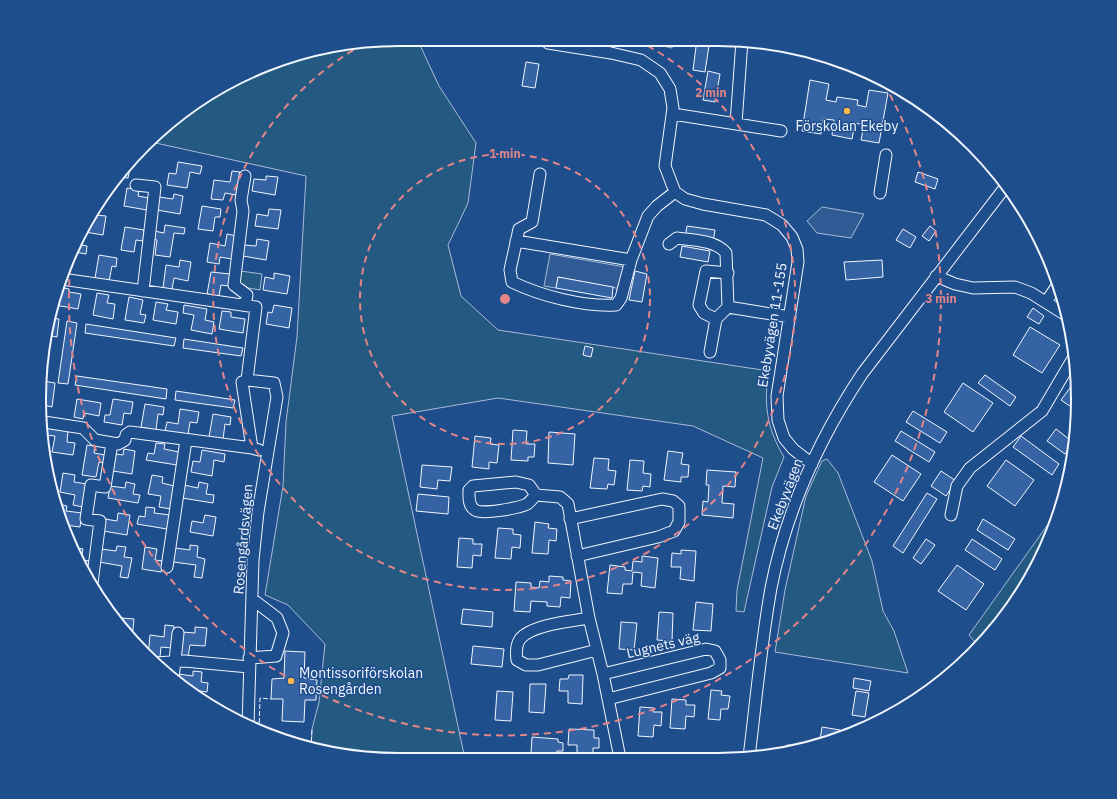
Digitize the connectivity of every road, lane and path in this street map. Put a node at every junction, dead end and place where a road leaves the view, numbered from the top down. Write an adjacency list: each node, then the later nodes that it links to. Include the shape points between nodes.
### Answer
1 (582, 46): 3 (street, via 641,60 660,73 670,89)
2 (742, 47): 4 (street)
3 (672, 114): 4 (street); 11 (street, via 665,166)
4 (736, 124): 5 (street)
5 (781, 131)
6 (886, 155): 12 (street)
7 (540, 174): 13 (street, via 532,222 519,229)
8 (245, 176): 22 (street, via 234,285 247,295)
9 (136, 185): 20 (street, via 155,188)
10 (1002, 191): 17 (street, Ekebyvägen)
11 (675, 192): 15 (street, via 648,216); 25 (street, Ekebyvägen 11-155, via 685,199 703,204 766,215 782,225 792,237 798,262)
12 (880, 193)
13 (516, 241): 15 (street); 15 (street, via 510,270 512,282 549,296 605,306 616,306 621,298)
14 (669, 244): 16 (street, via 677,238 719,246 726,253)
15 (630, 260)
16 (728, 273): 23 (street); 26 (street, via 706,270 699,305 704,314)
17 (936, 276): 21 (street, via 973,288 1015,287); 35 (street, Ekebyvägen, via 862,374 841,406)
18 (67, 280): 20 (street)
19 (1053, 290): 21 (street)
20 (143, 291): 22 (street)
21 (1046, 302): 24 (street)
22 (245, 305): 29 (street, via 256,307)
23 (728, 307): 25 (street); 26 (street)
24 (1060, 311)
25 (790, 317): 35 (street, Ekebyvägen 11-155, via 777,396 778,420 784,438)
26 (716, 319): 27 (street)
27 (710, 352)
28 (1069, 365): 37 (street, via 1042,411 970,468 957,486)
29 (245, 381): 33 (street); 34 (street, Rosengårdsvägen, via 274,383 277,397)
30 (47, 422): 32 (street, via 83,428 95,440)
31 (186, 440): 32 (street, via 130,432 122,442); 33 (street); 40 (street)
32 (112, 443): 41 (street, via 104,487 91,484 86,519 100,521)
33 (252, 448): 34 (street)
34 (268, 451): 42 (street, Rosengårdsvägen, via 258,512)
35 (812, 464): 53 (street, Ekebyvägen, via 792,510 771,588)
36 (536, 496): 36 (street, via 528,504 512,509 480,512 474,510 469,500 469,490 473,486 516,482 530,485); 38 (street, via 560,497 568,504)
37 (950, 515)
38 (570, 519): 39 (street); 39 (street, via 662,499 673,501 679,506 679,522 674,531 651,539)
39 (577, 556): 43 (street)
40 (168, 567)
41 (93, 576)
42 (252, 599): 48 (street, Rosengårdsvägen); 48 (street, via 277,618 283,633 276,656)
43 (589, 618): 45 (street); 45 (street, via 526,632 519,640 517,660 526,665 538,665)
44 (178, 633): 46 (street)
45 (597, 650): 50 (street)
46 (175, 662): 47 (street); 48 (street, via 184,660); 49 (street)
47 (164, 663)
48 (249, 663): 52 (street, Rosengårdsvägen)
49 (174, 672)
50 (603, 674): 51 (street); 51 (street, Lugnets väg, via 706,649 715,651 720,660 720,668 711,673)
51 (608, 699): 54 (street)
52 (248, 719)
53 (750, 751)
54 (619, 753)

